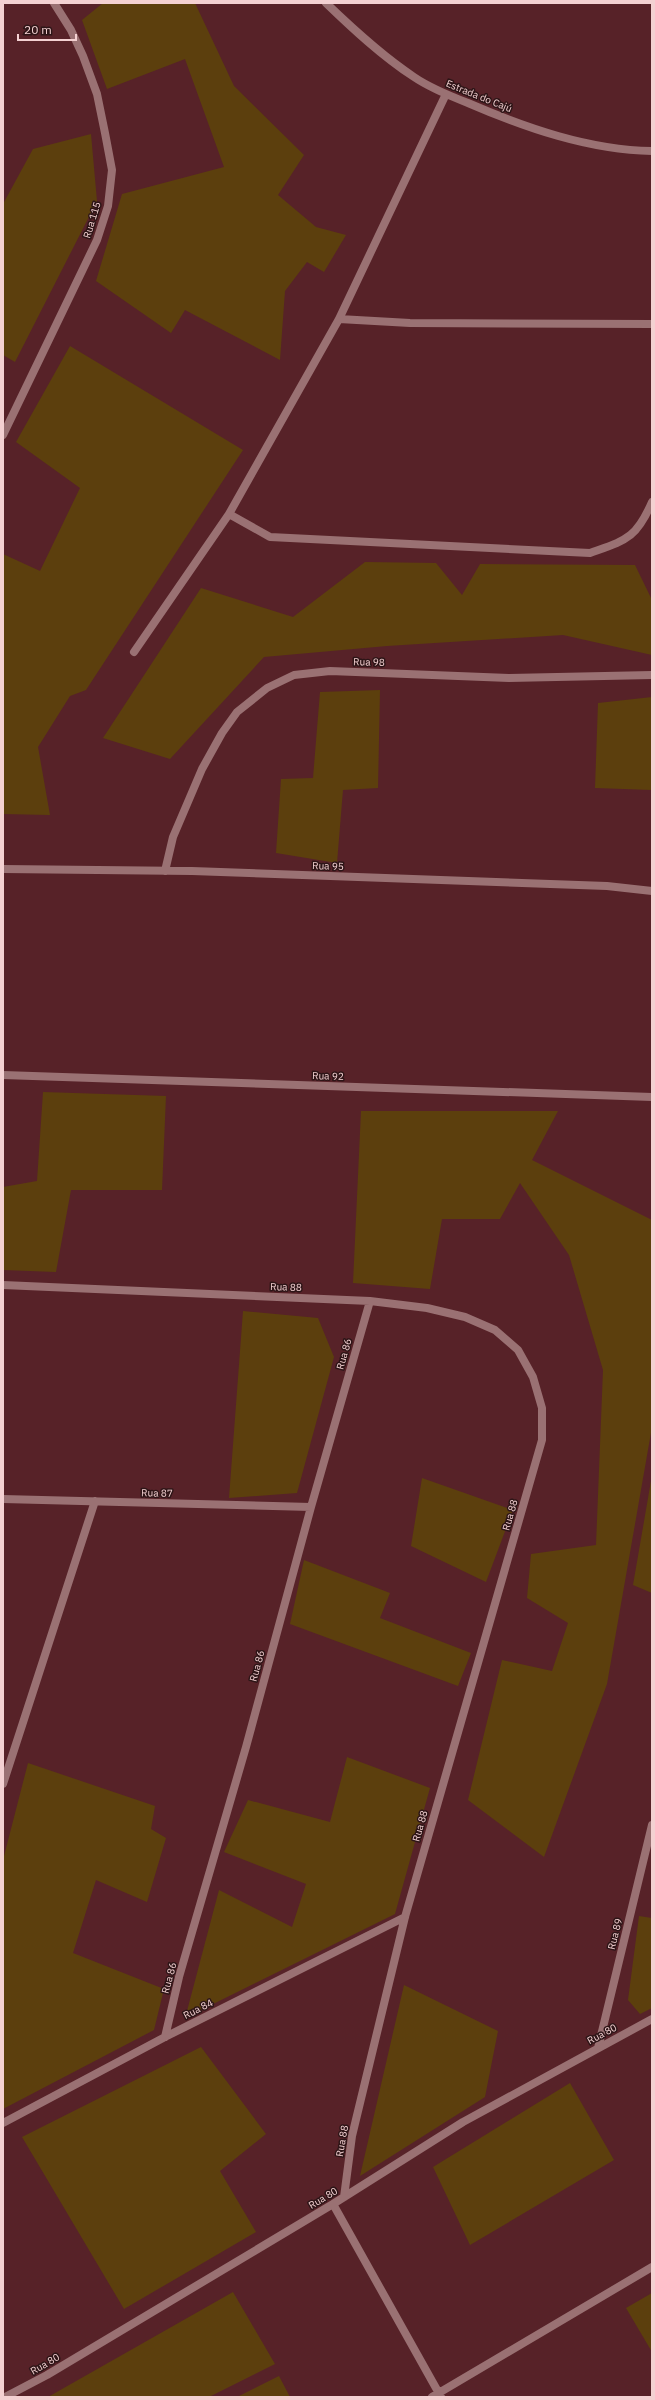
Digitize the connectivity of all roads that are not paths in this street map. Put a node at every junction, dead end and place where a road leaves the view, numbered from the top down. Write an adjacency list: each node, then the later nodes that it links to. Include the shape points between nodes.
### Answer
1 (54, 3): 7 (street, Rua 115, via 71,30 94,88 112,170 108,206 97,240)
2 (326, 3): 3 (street, Estrada do Cajú, via 384,56 415,78)
3 (446, 94): 4 (street, Estrada do Cajú, via 495,115 560,137 603,146); 5 (street)
4 (652, 151)
5 (339, 319): 6 (street, via 410,323); 9 (street)
6 (652, 324)
7 (3, 435)
8 (652, 502): 9 (street, via 643,523 625,540 590,553 270,537)
9 (229, 514): 10 (street)
10 (134, 652)
11 (652, 676): 13 (street, Rua 98, via 510,678 330,671 294,675 267,688 236,712 208,756 173,837)
12 (3, 869): 13 (street, Rua 95)
13 (165, 871): 14 (street, Rua 95, via 607,886)
14 (652, 891)
15 (3, 1074): 16 (street, Rua 92)
16 (652, 1097)
17 (3, 1285): 18 (street, Rua 88)
18 (370, 1301): 21 (street, Rua 86); 24 (street, Rua 88, via 427,1308 465,1317 496,1330 518,1350 533,1377 542,1408 542,1440)
19 (3, 1499): 20 (street, Rua 87)
20 (95, 1501): 21 (street, Rua 87); 22 (street)
21 (311, 1507): 26 (street, Rua 86, via 246,1747 179,1977)
22 (3, 1784)
23 (652, 1824): 27 (street, Rua 89)
24 (404, 1917): 26 (street, Rua 84); 29 (street, Rua 88, via 352,2136)
25 (652, 2019): 27 (street, Rua 80)
26 (165, 2037): 28 (street, Rua 84)
27 (598, 2048): 29 (street, Rua 80, via 463,2122)
28 (3, 2123)
29 (344, 2197): 30 (street, Rua 80)
30 (333, 2204): 32 (street); 33 (street, Rua 80)
31 (652, 2267): 32 (street)
32 (438, 2396)
33 (5, 2397)

